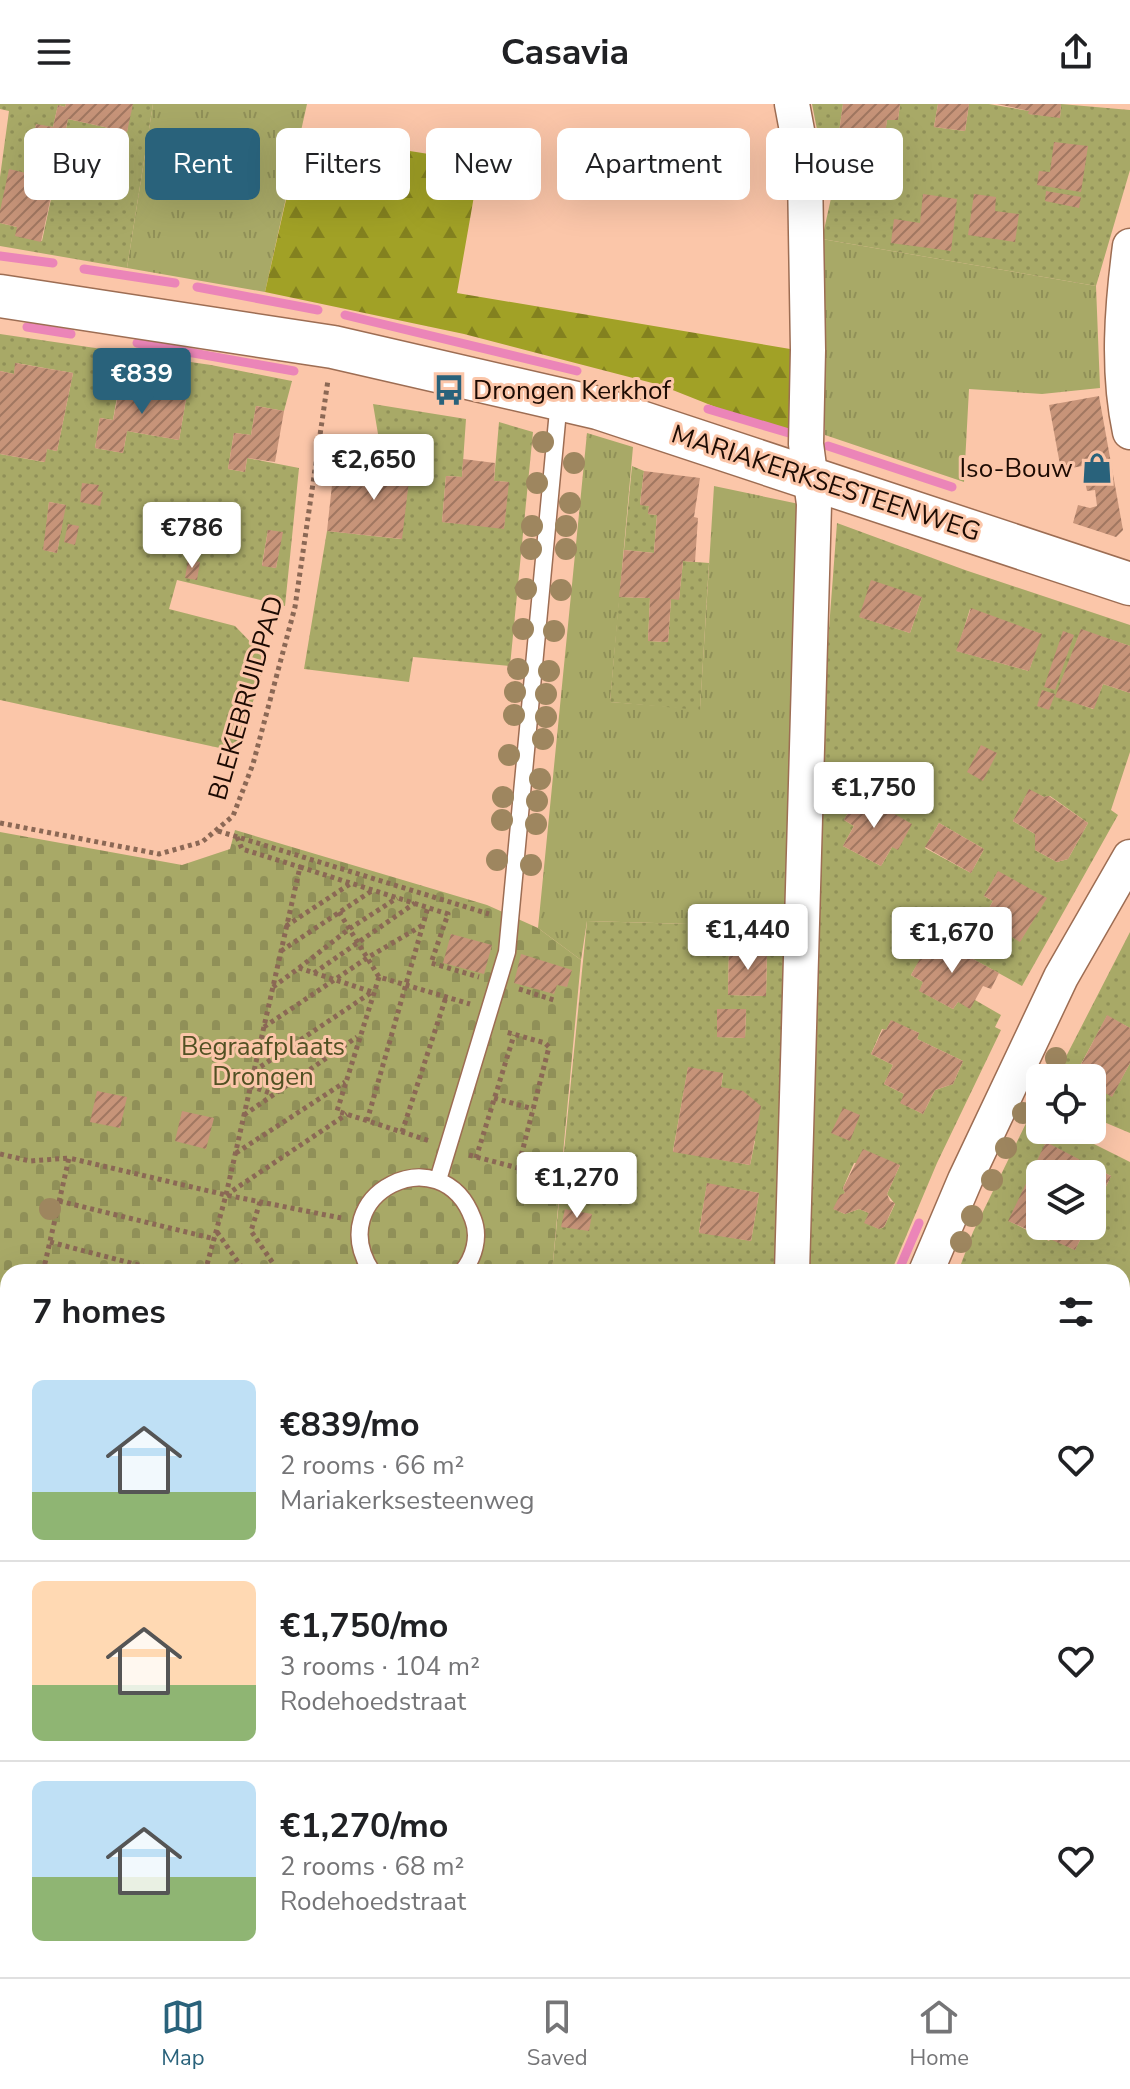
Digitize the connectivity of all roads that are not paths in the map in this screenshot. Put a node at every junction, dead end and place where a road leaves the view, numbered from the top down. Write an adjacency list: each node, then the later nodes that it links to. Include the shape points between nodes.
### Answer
1 (792, 104): 6 (street, via 805,173 806,444)
2 (1130, 246): 5 (street, via 1121,341)
3 (0, 296): 4 (street, MARIAKERKSESTEENWEG, via 333,347)
4 (559, 399): 6 (street, MARIAKERKSESTEENWEG); 9 (lane, via 507,952)
5 (1130, 432)
6 (811, 477): 7 (street, MARIAKERKSESTEENWEG); 12 (street)
7 (1130, 584)
8 (1130, 857): 13 (street, via 1061,977)
9 (438, 1180): 10 (lane, via 399,1180 368,1204 359,1239); 11 (lane, via 469,1206 476,1225)
10 (368, 1264)
11 (469, 1264)
12 (792, 1264)
13 (929, 1264)

